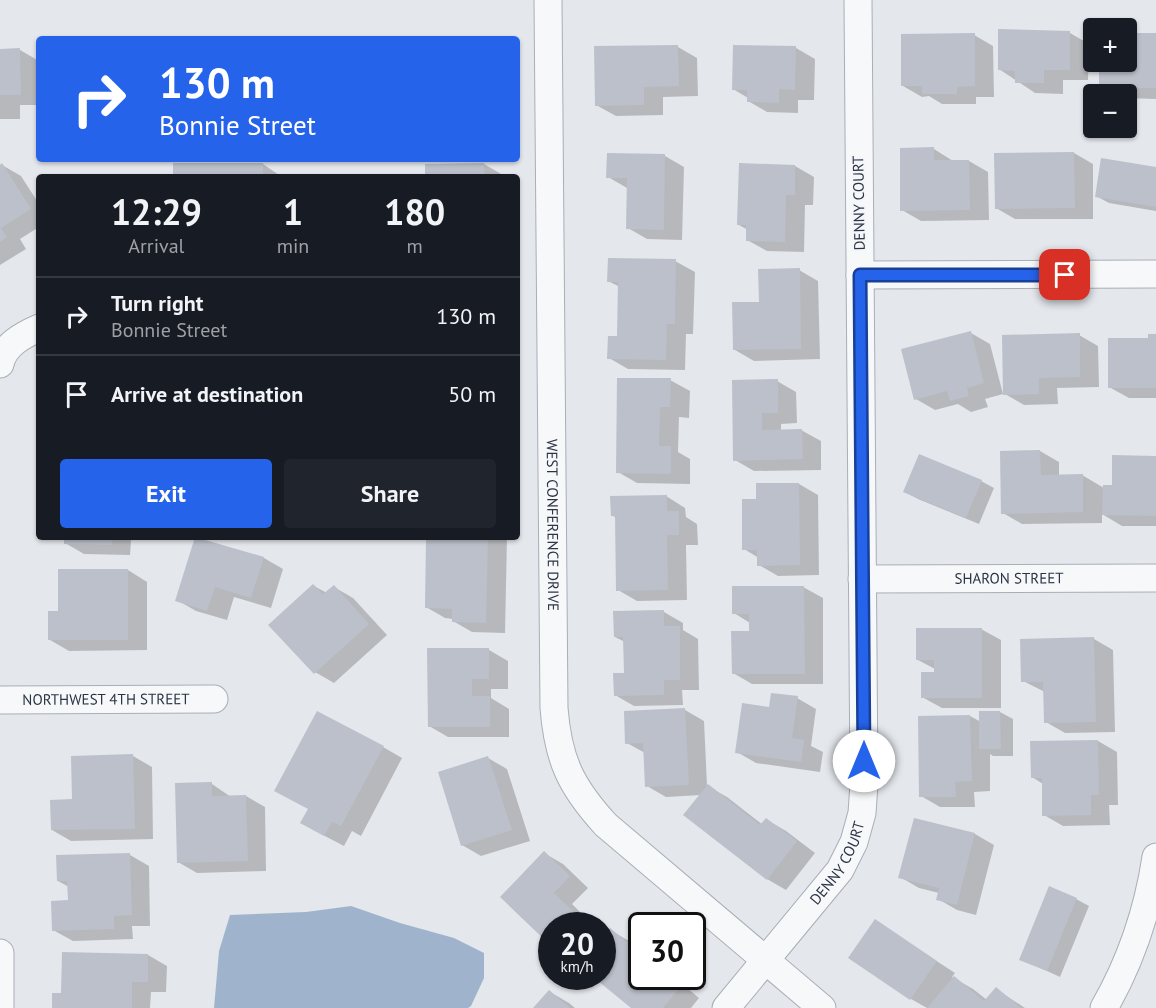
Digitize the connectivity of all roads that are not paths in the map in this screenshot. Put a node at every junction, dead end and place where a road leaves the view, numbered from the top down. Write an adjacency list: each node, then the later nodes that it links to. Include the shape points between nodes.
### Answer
1 (548, 0): 13 (street, WEST CONFERENCE DRIVE, via 556,731 572,782 606,825)
2 (858, 0): 4 (street, DENNY COURT)
3 (1156, 274): 4 (street)
4 (860, 275): 8 (street, DENNY COURT)
5 (27, 334): 6 (street, via 1,358)
6 (0, 364)
7 (1156, 578): 8 (street, SHARON STREET)
8 (862, 579): 13 (street, DENNY COURT, via 862,813 840,870)
9 (214, 699): 10 (street, NORTHWEST 4TH STREET)
10 (0, 700)
11 (1156, 857): 17 (street, via 1129,958)
12 (0, 953): 14 (street)
13 (766, 961): 15 (street, DENNY COURT); 16 (street, WEST CONFERENCE DRIVE)
14 (0, 1008)
15 (726, 1008)
16 (822, 1008)
17 (1104, 1008)

